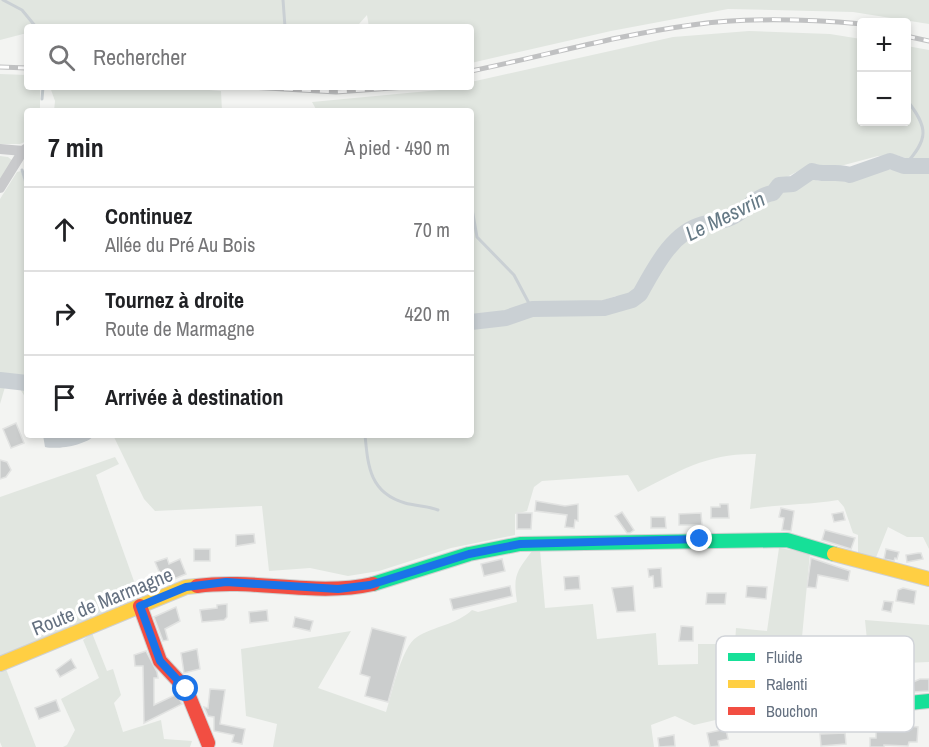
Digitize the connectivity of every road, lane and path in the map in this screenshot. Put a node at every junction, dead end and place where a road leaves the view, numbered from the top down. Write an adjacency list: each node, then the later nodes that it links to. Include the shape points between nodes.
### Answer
1 (0, 149): 2 (street)
2 (24, 150)
3 (24, 152): 4 (street)
4 (0, 188)
5 (929, 579): 6 (main road, Route de Marmagne, via 788,540 561,542 520,544 469,554 370,585 338,589 226,582 186,587)
6 (140, 606): 7 (main road, Route de Marmagne); 10 (main road, via 160,661 186,689)
7 (0, 664)
8 (929, 701): 9 (main road)
9 (914, 703)
10 (208, 743)

